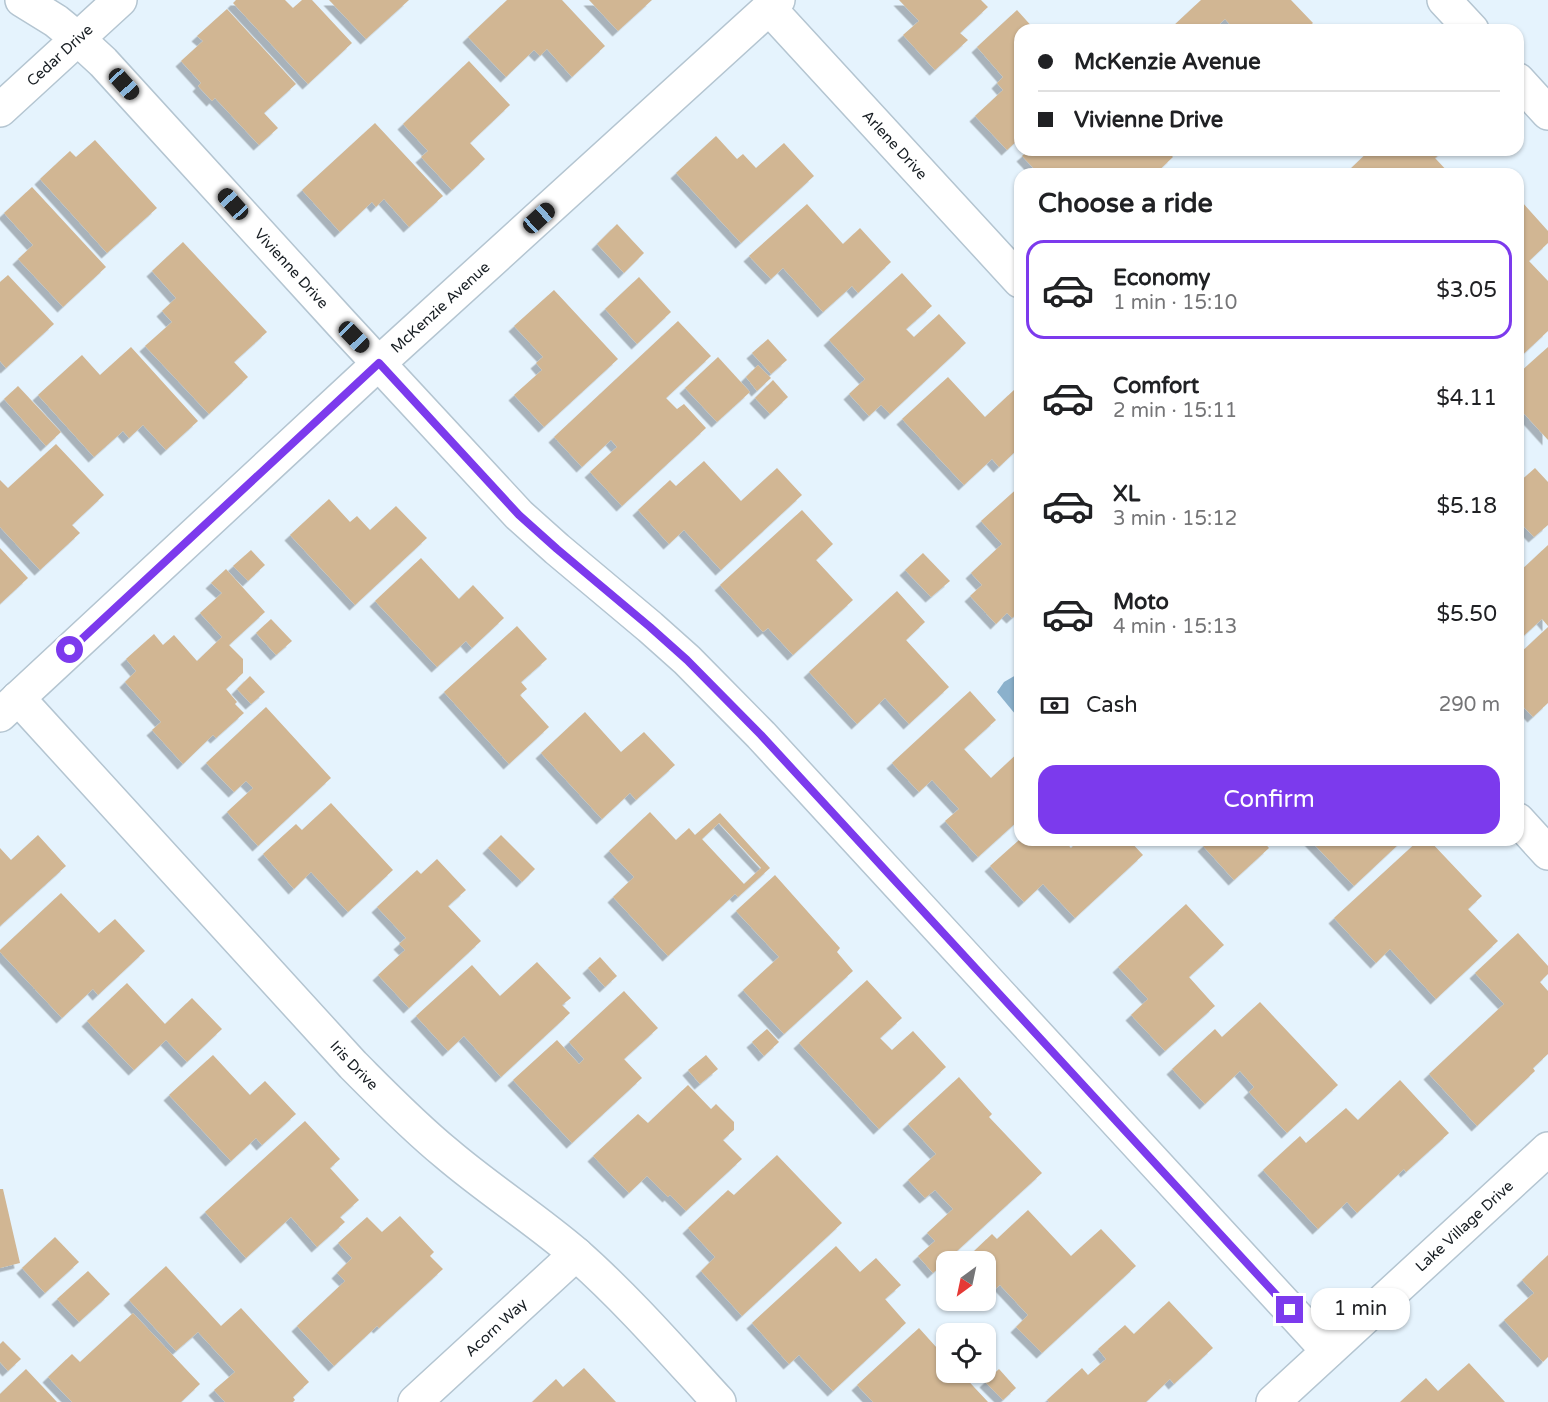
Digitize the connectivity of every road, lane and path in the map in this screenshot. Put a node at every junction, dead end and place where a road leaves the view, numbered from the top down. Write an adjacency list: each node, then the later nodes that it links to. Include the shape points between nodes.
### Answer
1 (22, 0): 6 (street, Vivienne Drive)
2 (120, 0): 6 (street, Cedar Drive)
3 (1444, 0): 5 (street)
4 (774, 4): 10 (street, Arlene Drive); 11 (street, McKenzie Avenue)
5 (1466, 24)
6 (78, 39): 8 (street, Cedar Drive); 11 (street, Vivienne Drive)
7 (1524, 87): 9 (street)
8 (0, 110)
9 (1548, 113)
10 (1014, 274)
11 (379, 363): 12 (street, McKenzie Avenue); 17 (street, Vivienne Drive, via 519,515 680,653 761,735)
12 (9, 707): 16 (street, Iris Drive, via 406,1118)
13 (1524, 827): 14 (street)
14 (1548, 853)
15 (1548, 1149): 17 (street, Lake Village Drive)
16 (576, 1254): 18 (street, Acorn Way); 19 (street, Iris Drive)
17 (1328, 1351): 20 (street, Lake Village Drive)
18 (415, 1402)
19 (719, 1402)
20 (1273, 1402)

